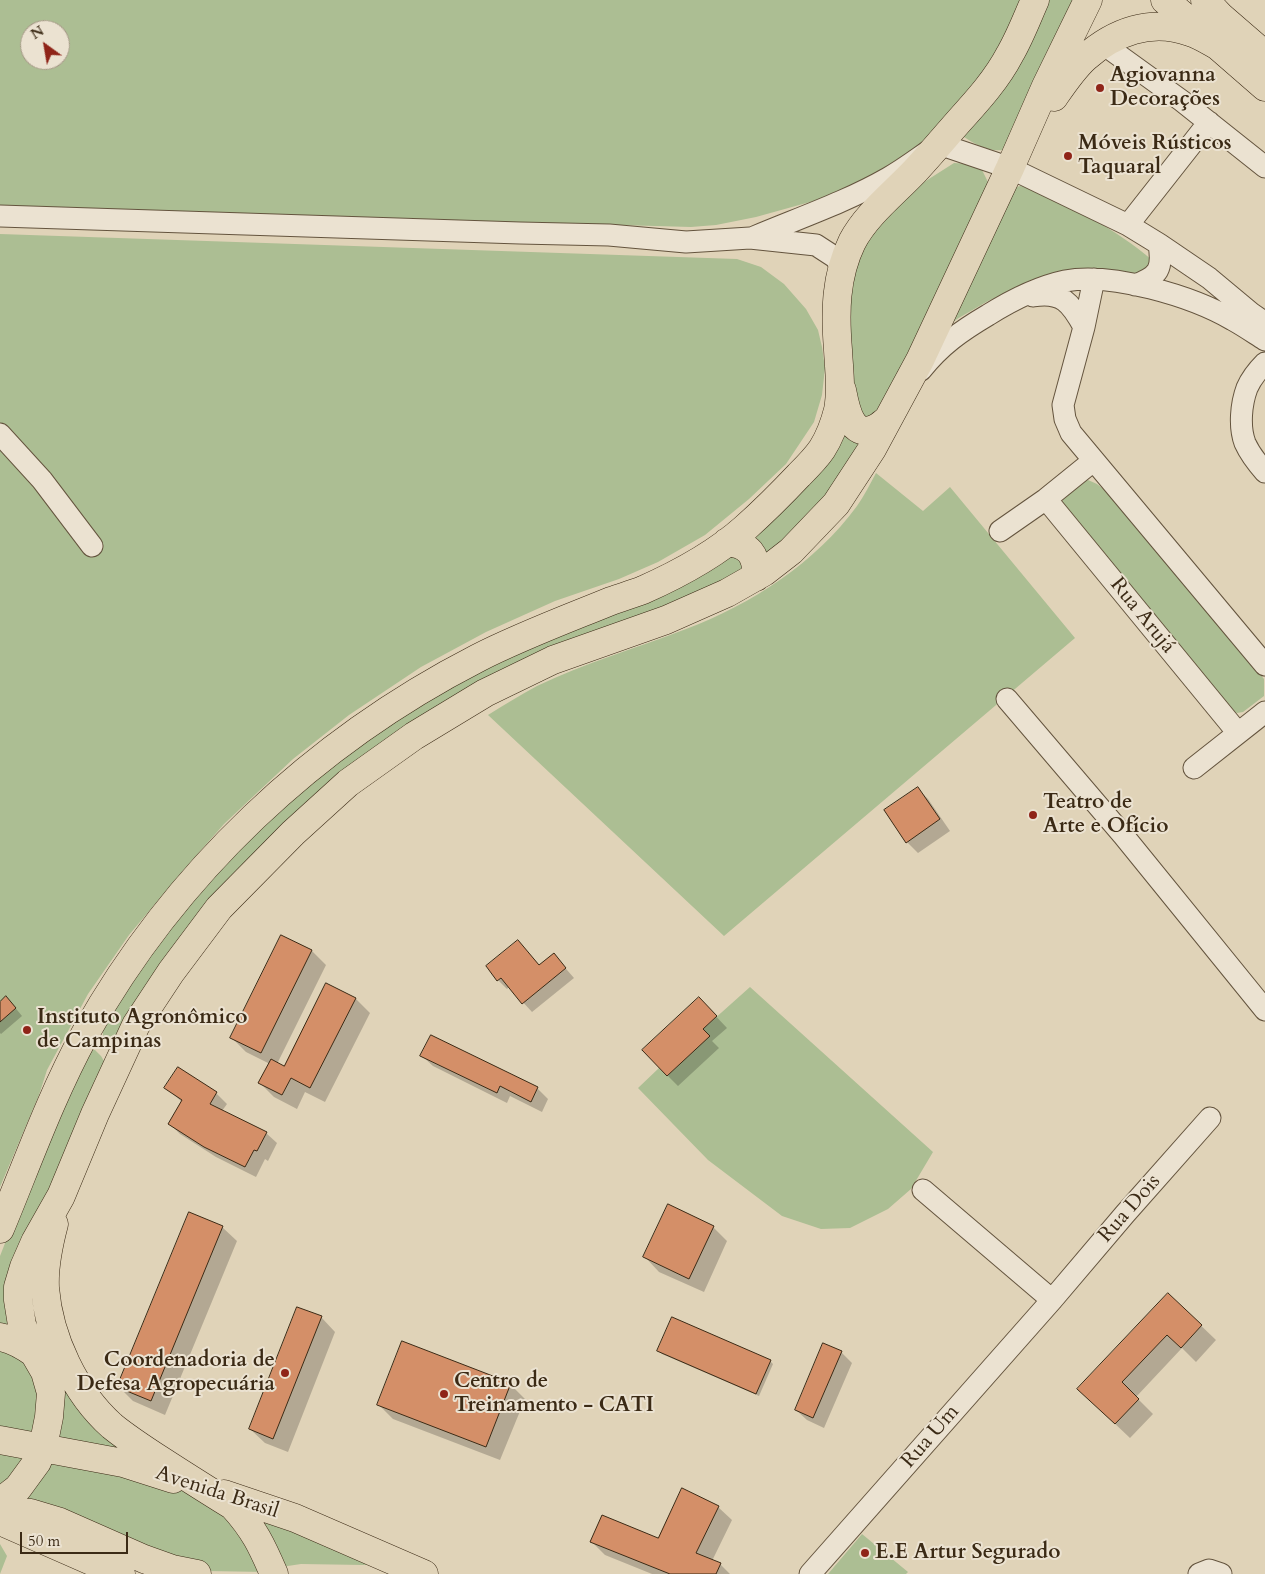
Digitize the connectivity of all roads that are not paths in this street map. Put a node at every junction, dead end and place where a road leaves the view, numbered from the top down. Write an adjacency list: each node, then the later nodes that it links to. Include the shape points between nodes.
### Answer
1 (1035, 0): 10 (main road, via 1010,55 994,80)
2 (1088, 0): 11 (main road)
3 (1165, 0): 6 (main road)
4 (1205, 0): 7 (main road)
5 (1103, 44): 6 (main road, via 1132,29 1174,27 1192,32); 9 (street); 11 (main road, via 1067,78)
6 (1218, 46): 8 (main road)
7 (1265, 55)
8 (1265, 87)
9 (1208, 122): 12 (street); 14 (street)
10 (939, 144): 11 (street); 15 (street, via 865,190); 17 (main road, via 870,217 853,240)
11 (1015, 157): 14 (street); 26 (main road)
12 (1265, 168)
13 (0, 216): 15 (street, via 609,235 686,242)
14 (1128, 225): 16 (street)
15 (750, 238): 17 (street, via 816,245 836,258)
16 (1159, 244): 19 (street, via 1161,265 1155,274); 21 (street, via 1209,278)
17 (842, 270): 25 (main road, via 836,308)
18 (1094, 279): 19 (street); 20 (street, via 1065,281); 22 (street)
19 (1135, 285): 23 (street, via 1172,294 1204,307 1232,319)
20 (1011, 301): 22 (street, via 1049,294 1064,298); 26 (street, via 959,332 933,355)
21 (1265, 323)
22 (1084, 327): 29 (street, via 1064,405 1071,433)
23 (1265, 340)
24 (1265, 362): 30 (street, via 1247,388 1242,411 1242,433 1252,456)
25 (840, 374): 27 (main road, via 847,411 853,424 869,431); 33 (main road, via 838,411 822,449 786,489)
26 (901, 395): 27 (main road)
27 (888, 420): 35 (main road, via 836,504 791,550)
28 (0, 434): 34 (street, via 42,480)
29 (1093, 461): 31 (street); 36 (street)
30 (1265, 472)
31 (1046, 500): 32 (street); 39 (street, Rua Arujá)
32 (1000, 530)
33 (727, 542): 35 (main road, via 741,544 752,553); 42 (main road, via 698,562 643,590 516,640 458,668 375,719 319,760 248,822 182,894 149,934)
34 (92, 546)
35 (756, 577): 43 (main road, via 674,616 553,660 485,693 414,736 348,783 292,833 219,908 136,1025)
36 (1265, 666)
37 (1007, 699): 41 (street)
38 (1265, 712): 39 (street)
39 (1238, 733): 40 (street)
40 (1194, 768)
41 (1264, 1008)
42 (82, 1039): 43 (main road, via 102,1048); 47 (main road)
43 (114, 1070): 46 (main road)
44 (1210, 1118): 48 (street, Rua Dois)
45 (922, 1190): 48 (street)
46 (60, 1196): 50 (main road, via 35,1242 18,1287 22,1326); 53 (main road, via 50,1241 45,1287 63,1358 78,1385 111,1425)
47 (0, 1229)
48 (1052, 1300): 61 (street, Rua Um)
49 (0, 1337): 50 (main road)
50 (34, 1353): 52 (main road, via 45,1372 51,1393)
51 (0, 1440): 52 (main road, Avenida Brasil)
52 (43, 1447): 53 (main road, Avenida Brasil, via 123,1463); 54 (main road, via 30,1473)
53 (202, 1488): 59 (main road, via 233,1506 245,1520 258,1538); 60 (main road, Avenida Brasil, via 295,1518)
54 (0, 1502)
55 (0, 1510): 58 (main road, via 30,1513 60,1522 144,1559)
56 (0, 1521): 57 (main road)
57 (121, 1574)
58 (197, 1574)
59 (274, 1574)
60 (424, 1574)
61 (810, 1574)

